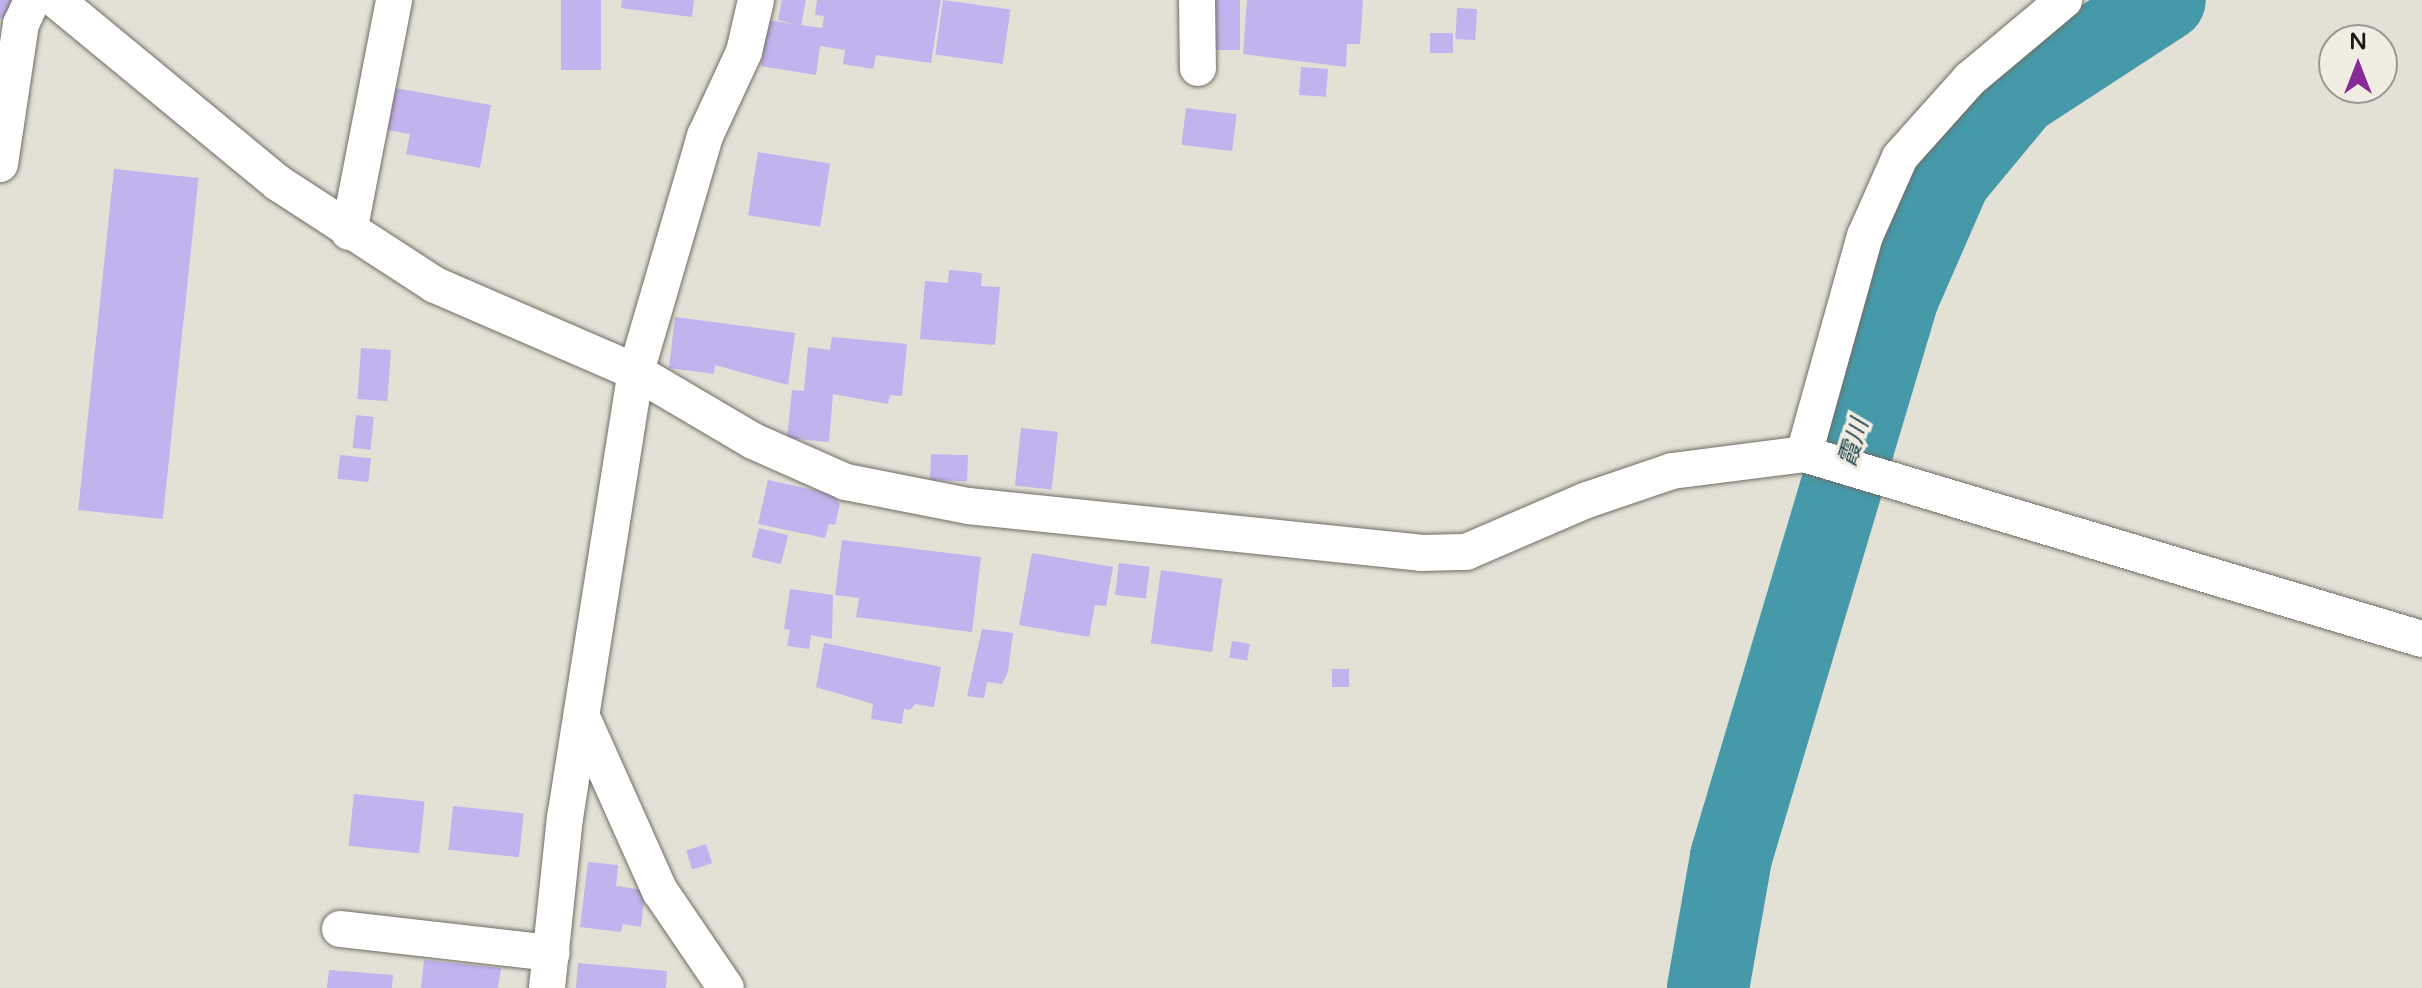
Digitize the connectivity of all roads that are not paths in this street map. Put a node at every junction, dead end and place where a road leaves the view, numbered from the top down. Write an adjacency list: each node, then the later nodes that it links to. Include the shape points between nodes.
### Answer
1 (32, 0): 8 (street, via 21,24)
2 (56, 0): 9 (street, via 278,183)
3 (394, 0): 9 (street)
4 (756, 0): 10 (street, via 744,52 705,136)
5 (1197, 0): 7 (street)
6 (2064, 0): 11 (street, via 1970,79 1900,157 1865,236)
7 (1198, 68)
8 (0, 164)
9 (349, 232): 10 (street, via 435,285)
10 (636, 372): 11 (street, via 753,441 846,482 909,498 1421,553 1466,552 1587,500 1672,471); 13 (street)
11 (1814, 455): 12 (street)
12 (2422, 639)
13 (582, 717): 15 (street); 16 (street, via 660,891)
14 (340, 929): 15 (street)
15 (550, 971)
16 (726, 988)

